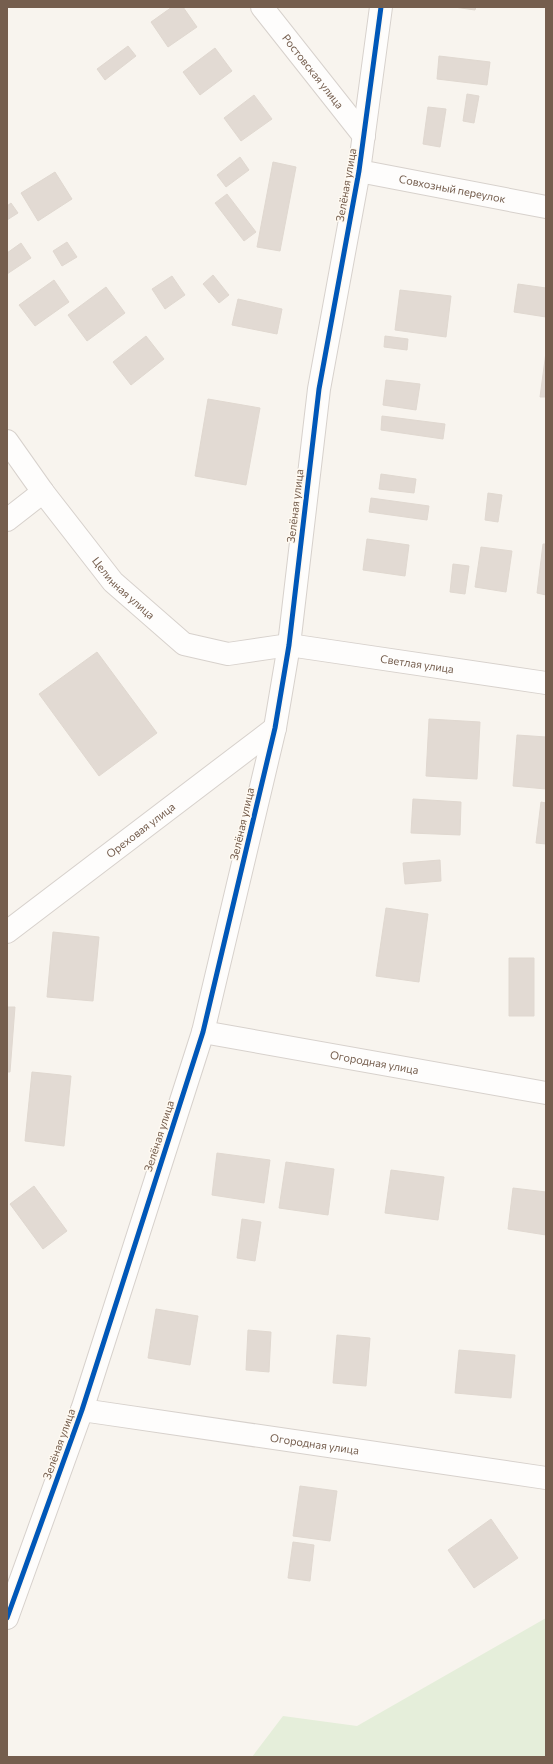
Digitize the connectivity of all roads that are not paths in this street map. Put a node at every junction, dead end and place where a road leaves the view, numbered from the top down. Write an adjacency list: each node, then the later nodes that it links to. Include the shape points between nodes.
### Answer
1 (262, 7): 3 (street, Ростовская улица)
2 (381, 7): 3 (street, Зелёная улица)
3 (364, 136): 4 (street, Зелёная улица)
4 (359, 171): 5 (street, Совхозный переулок); 9 (street, Зелёная улица, via 319,389)
5 (546, 206)
6 (7, 441): 7 (street, Целинная улица)
7 (43, 492): 8 (street); 9 (street, Целинная улица, via 113,582 184,644 228,654)
8 (7, 520)
9 (289, 645): 10 (street, Светлая улица); 11 (street, Зелёная улица)
10 (546, 683)
11 (275, 728): 12 (street, Ореховая улица); 13 (street, Зелёная улица)
12 (7, 932)
13 (203, 1032): 14 (street, Огородная улица); 15 (street, Зелёная улица)
14 (546, 1093)
15 (82, 1410): 16 (street, Огородная улица); 17 (street, Зелёная улица)
16 (546, 1478)
17 (7, 1618)

